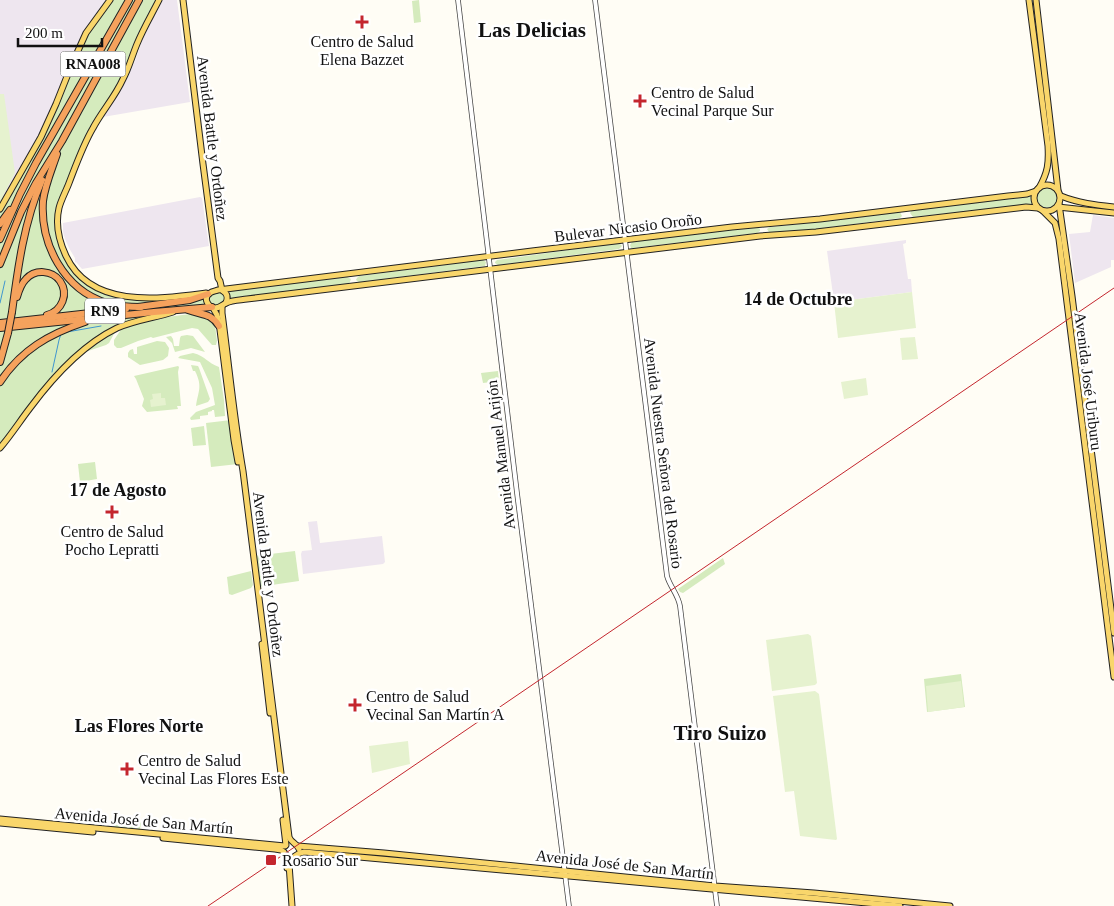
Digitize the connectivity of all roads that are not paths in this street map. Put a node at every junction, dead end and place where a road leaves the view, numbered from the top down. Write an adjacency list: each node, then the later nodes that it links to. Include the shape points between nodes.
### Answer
1 (110, 0): 18 (main road, via 86,33 41,137)
2 (130, 0): 14 (highway, RNA008)
3 (140, 0): 10 (highway, RNA008)
4 (159, 0): 31 (main road, via 124,79 93,128 77,162 60,207 58,234 76,271 104,291 146,297)
5 (183, 0): 29 (main road, Avenida Battle y Ordoñez)
6 (458, 0): 26 (street, Avenida Manuel Arijón)
7 (595, 0): 24 (street, Avenida Nuestra Señora del Rosario)
8 (1029, 0): 12 (main road, via 1048,146 1048,166)
9 (1036, 0): 13 (main road)
10 (62, 140): 11 (highway, RNA008); 33 (highway, via 43,200 48,245 60,268 86,294 108,304)
11 (46, 167): 27 (highway, RNA008, via 21,212); 36 (highway, via 26,226)
12 (1037, 189): 13 (main road, via 1048,184); 19 (main road, via 1034,200); 24 (main road, Bulevar Nicasio Oroño, via 1027,194)
13 (1060, 193): 15 (main road); 16 (main road, via 1084,203)
14 (20, 194): 22 (highway); 23 (highway, RNA008)
15 (1059, 206): 17 (main road); 19 (main road, via 1049,211); 21 (main road, Avenida José Uriburu)
16 (1114, 207)
17 (1074, 208): 20 (main road); 21 (main road)
18 (0, 209)
19 (1041, 209): 25 (main road, Bulevar Nicasio Oroño, via 1026,207); 48 (main road, Avenida José Uriburu, via 1055,223 1059,239)
20 (1114, 213)
21 (1062, 221): 47 (main road, Avenida José Uriburu)
22 (0, 224)
23 (0, 239)
24 (625, 240): 25 (street, Avenida Nuestra Señora del Rosario); 26 (main road, Bulevar Nicasio Oroño)
25 (627, 252): 28 (main road, Bulevar Nicasio Oroño); 57 (street, Avenida Nuestra Señora del Rosario, via 667,576 680,606)
26 (489, 256): 28 (street, Avenida Manuel Arijón); 30 (main road, Bulevar Nicasio Oroño)
27 (0, 264)
28 (491, 268): 32 (main road, Bulevar Nicasio Oroño); 55 (street, Avenida Manuel Arijón)
29 (218, 278): 30 (main road, Avenida Battle y Ordoñez); 31 (main road, Avenida Battle y Ordoñez)
30 (223, 290): 31 (main road); 32 (main road, via 227,297)
31 (211, 292): 33 (highway, RN9, via 190,300); 34 (main road, via 206,298)
32 (224, 304): 34 (main road); 52 (main road, Avenida Battle y Ordoñez, via 222,313 227,357 289,837)
33 (141, 307): 38 (highway, RN9)
34 (212, 308): 35 (highway, RN9); 40 (main road, Avenida Battle y Ordoñez)
35 (184, 309): 37 (highway, RN9); 40 (highway, via 212,317); 46 (main road, via 129,324 96,341 58,374)
36 (12, 312): 38 (highway, via 28,276 39,272 54,275 64,290 62,303 56,312); 42 (highway, bridge)
37 (108, 317): 41 (highway, RN9); 45 (highway, via 77,325 41,341 21,356)
38 (30, 320): 39 (highway, RN9)
39 (0, 323)
40 (219, 326): 51 (main road, Avenida Battle y Ordoñez)
41 (0, 328)
42 (8, 333): 43 (highway); 44 (highway)
43 (0, 354)
44 (0, 362)
45 (0, 382)
46 (0, 448)
47 (1114, 633)
48 (1114, 678)
49 (0, 819): 51 (main road, Avenida José de San Martín)
50 (0, 823): 53 (main road, Avenida José de San Martín, via 275,849)
51 (285, 845): 52 (main road); 53 (main road)
52 (296, 845): 54 (main road, via 299,850); 55 (main road, Avenida José de San Martín)
53 (285, 854): 54 (main road); 56 (main road)
54 (296, 856): 55 (main road, Avenida José de San Martín, via 304,852); 56 (main road, via 289,864)
55 (565, 873): 57 (main road, Avenida José de San Martín); 59 (street, Avenida Manuel Arijón)
56 (290, 881): 58 (main road)
57 (715, 888): 60 (street, Avenida Nuestra Señora del Rosario); 61 (main road, Avenida José de San Martín); 62 (main road, Avenida José de San Martín, via 814,893)
58 (292, 906)
59 (569, 906)
60 (717, 906)
61 (900, 906)
62 (950, 906)

